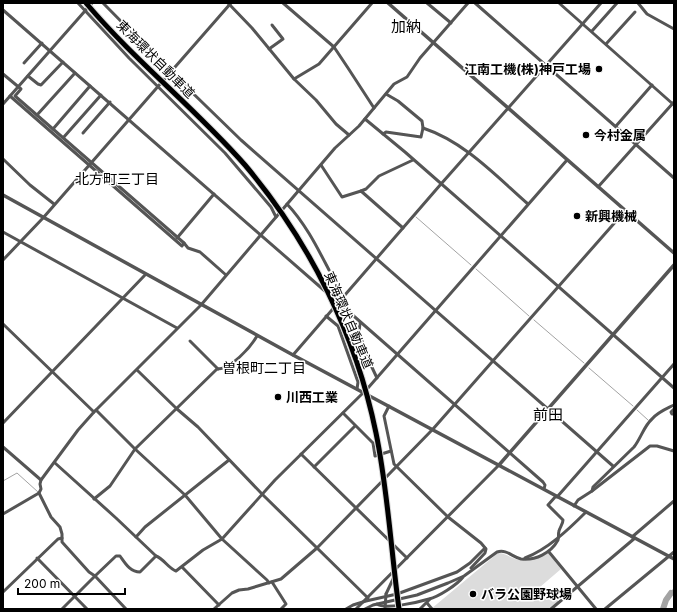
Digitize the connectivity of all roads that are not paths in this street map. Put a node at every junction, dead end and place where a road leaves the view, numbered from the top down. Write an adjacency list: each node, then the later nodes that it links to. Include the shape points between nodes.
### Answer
1 (78, 3): 17 (street)
2 (86, 3): 195 (highway, 東海環状自動車道, bridge, via 245,166 288,222 321,278 358,364 376,433)
3 (92, 3): 17 (street)
4 (103, 3): 33 (street)
5 (229, 3): 28 (street); 33 (street)
6 (283, 3): 27 (street)
7 (372, 3): 27 (street)
8 (388, 3): 25 (street)
9 (427, 3): 19 (street)
10 (468, 3): 19 (street)
11 (475, 3): 32 (street)
12 (559, 3): 20 (street)
13 (601, 3): 20 (street)
14 (617, 3): 23 (street)
15 (638, 3): 22 (street, via 648,14)
16 (3, 10): 24 (street)
17 (84, 11): 29 (street); 40 (street)
18 (635, 12): 26 (street)
19 (450, 23): 25 (street)
20 (583, 24): 23 (street); 32 (street)
21 (272, 25): 28 (street, via 283,39)
22 (674, 29)
23 (592, 31): 26 (street)
24 (42, 43): 29 (street); 31 (street)
25 (433, 43): 42 (street, via 407,77 394,84); 49 (street)
26 (606, 44): 38 (street)
27 (334, 48): 37 (street, via 319,64); 48 (street)
28 (269, 49): 37 (street)
29 (50, 50): 30 (street); 36 (street)
30 (63, 62): 34 (street); 36 (street, via 41,85)
31 (24, 63)
32 (546, 65): 49 (street); 53 (street)
33 (171, 72): 40 (street); 70 (street, via 241,140)
34 (75, 73): 39 (street); 50 (street)
35 (3, 74): 41 (street)
36 (28, 76): 41 (street)
37 (294, 80): 58 (street)
38 (652, 85): 46 (street); 53 (street)
39 (90, 86): 43 (street); 55 (street)
40 (158, 86): 51 (street); 78 (street, via 225,153 271,207)
41 (18, 87): 44 (street); 50 (street, via 21,89 15,96)
42 (386, 94): 48 (street); 54 (street, via 422,121)
43 (101, 95): 45 (street); 59 (street)
44 (10, 96): 47 (street); 65 (street)
45 (110, 102): 51 (street); 56 (street)
46 (673, 103): 60 (street)
47 (3, 104)
48 (374, 108): 52 (street)
49 (508, 108): 61 (street); 64 (street)
50 (37, 115): 55 (street)
51 (129, 119): 65 (street); 72 (street)
52 (364, 119): 57 (street); 58 (street)
53 (616, 126): 60 (street)
54 (423, 128): 57 (street, via 421,136 386,132); 61 (street, via 461,146)
55 (53, 129): 59 (street)
56 (83, 133)
57 (383, 134): 63 (street)
58 (349, 135): 66 (street)
59 (63, 138): 65 (street)
60 (636, 144): 67 (street); 69 (street)
61 (469, 153): 68 (street); 76 (street)
62 (3, 159): 74 (street)
63 (413, 160): 68 (street); 71 (street, via 379,176)
64 (567, 160): 69 (street); 76 (street)
65 (90, 164): 74 (street); 84 (street); 86 (street, via 182,246)
66 (321, 165): 70 (street); 71 (street, via 342,197)
67 (674, 178)
68 (441, 184): 80 (street); 83 (street)
69 (598, 187): 77 (street)
70 (299, 190): 75 (street); 88 (street)
71 (361, 191): 80 (street)
72 (214, 194): 82 (street); 84 (street)
73 (3, 195): 79 (street)
74 (54, 204): 79 (street)
75 (287, 204): 78 (street); 91 (street, via 295,212)
76 (528, 204): 83 (street)
77 (625, 211): 87 (street); 94 (street)
78 (276, 217): 82 (street)
79 (43, 218): 85 (street); 92 (street)
80 (403, 228): 88 (street)
81 (3, 232): 85 (street)
82 (260, 235): 93 (street); 96 (street)
83 (500, 236): 94 (street); 98 (street)
84 (177, 238): 86 (street)
85 (21, 242): 89 (street); 95 (street)
86 (184, 243): 93 (street)
87 (674, 254)
88 (377, 258): 96 (street); 98 (street)
89 (3, 260)
90 (674, 265): 103 (street)
91 (329, 270)
92 (146, 274): 95 (street); 97 (street)
93 (226, 275): 97 (street)
94 (558, 287): 103 (street); 108 (street)
95 (123, 298): 102 (street); 112 (street)
96 (338, 303): 99 (street); 100 (street)
97 (201, 305): 102 (street); 104 (street)
98 (436, 310): 107 (street); 108 (street)
99 (326, 316): 106 (street); 116 (street, via 338,326 358,382)
100 (360, 323): 107 (street); 113 (street, via 359,332)
101 (3, 324): 112 (street)
102 (177, 328): 111 (street)
103 (614, 335): 114 (street); 122 (street)
104 (257, 336): 106 (street); 110 (street, via 246,351 233,362)
105 (190, 341): 110 (street)
106 (293, 355): 116 (street)
107 (397, 355): 113 (street); 118 (street)
108 (494, 361): 118 (street); 122 (street)
109 (674, 364): 114 (street)
110 (218, 369): 121 (street)
111 (137, 370): 121 (street); 124 (street)
112 (52, 372): 124 (street); 127 (street)
113 (377, 378): 117 (street)
114 (662, 378): 115 (street); 133 (street)
115 (674, 388)
116 (357, 389): 117 (street)
117 (363, 393): 120 (street); 125 (street)
118 (455, 405): 129 (street); 135 (street)
119 (674, 405): 141 (street, via 659,412 651,420 640,440)
120 (389, 406): 129 (street); 132 (street, via 384,416)
121 (177, 409): 131 (street); 137 (street)
122 (549, 409): 133 (street); 135 (street)
123 (674, 410): 126 (street, via 671,412)
124 (95, 411): 131 (street); 138 (street)
125 (343, 413): 128 (street); 136 (street)
126 (674, 414)
127 (3, 423)
128 (355, 426): 132 (street, via 373,443 375,456); 142 (street)
129 (433, 429): 139 (street); 140 (street)
130 (3, 447): 143 (street)
131 (135, 449): 148 (street); 150 (street, via 110,486)
132 (391, 451): 140 (street)
133 (597, 451): 141 (street); 149 (street)
134 (674, 451): 145 (street, via 650,446)
135 (510, 453): 139 (street); 144 (street, via 543,482)
136 (301, 454): 142 (street); 147 (street)
137 (229, 460): 147 (street); 148 (street)
138 (54, 463): 143 (street); 150 (street)
139 (499, 465): 144 (street); 156 (street)
140 (396, 466): 153 (street); 156 (street)
141 (614, 466): 145 (street)
142 (314, 467): 153 (street)
143 (41, 480): 146 (street)
144 (544, 489): 149 (street)
145 (592, 491): 152 (street, via 578,500)
146 (40, 492): 155 (street); 159 (street, via 51,517 60,527)
147 (262, 494): 161 (street); 162 (street)
148 (185, 495): 158 (street); 161 (street)
149 (557, 497): 152 (street); 157 (street, via 548,505 563,520)
150 (94, 499): 158 (street)
151 (674, 501): 160 (street)
152 (574, 506): 154 (street)
153 (356, 508): 162 (street); 169 (street)
154 (586, 512): 157 (street); 160 (street)
155 (3, 514)
156 (448, 517): 163 (street); 169 (street)
157 (559, 536): 164 (street); 170 (street, via 542,550)
158 (136, 537): 166 (street)
159 (62, 538): 168 (street); 175 (street, via 68,549)
160 (633, 538): 167 (street); 178 (street)
161 (222, 539): 173 (street); 177 (street)
162 (317, 548): 177 (street, via 287,576); 181 (street)
163 (485, 548): 174 (street, via 486,553); 181 (street, via 457,572 397,594)
164 (549, 552): 170 (street, via 531,559); 178 (street)
165 (674, 552): 167 (street)
166 (156, 556): 173 (street, via 173,570); 175 (street, via 140,572 135,572 120,556 116,556)
167 (669, 556): 171 (street); 200 (street)
168 (37, 558): 179 (street); 180 (street)
169 (407, 558): 172 (street)
170 (523, 559): 174 (street, via 502,551 497,552)
171 (674, 559)
172 (400, 566): 181 (street); 194 (street, bridge, via 386,594)
173 (182, 567): 185 (street)
174 (468, 573): 176 (street)
175 (95, 576): 180 (street); 189 (street)
176 (464, 576): 182 (street); 184 (street, via 417,595)
177 (270, 583): 185 (street, via 232,593); 186 (street, via 286,604)
178 (578, 587): 198 (street); 199 (street)
179 (3, 592)
180 (74, 596): 187 (street); 188 (street)
181 (367, 599): 191 (street); 192 (street)
182 (430, 599): 183 (street); 184 (street, via 400,605)
183 (427, 603): 196 (street); 197 (street)
184 (377, 604): 193 (street)
185 (219, 605): 190 (street)
186 (284, 608)
187 (62, 609)
188 (87, 609)
189 (126, 609)
190 (214, 609)
191 (346, 609)
192 (356, 609)
193 (365, 609)
194 (385, 609)
195 (399, 609)
196 (420, 609)
197 (432, 609)
198 (551, 609)
199 (596, 609)
200 (605, 609)

